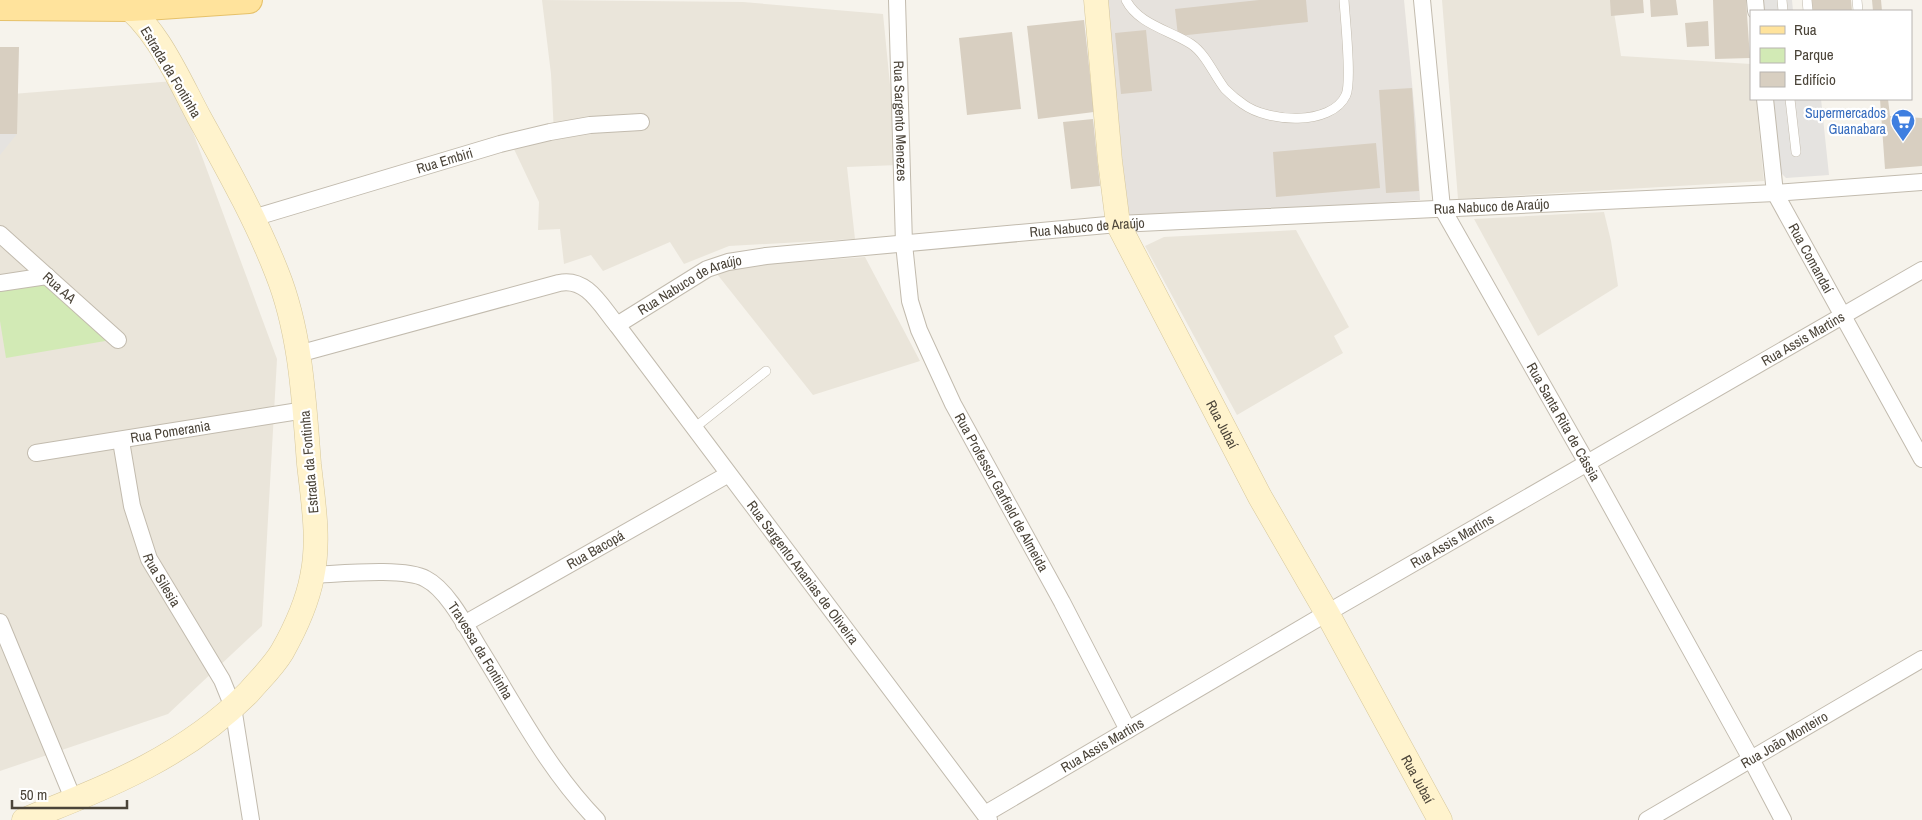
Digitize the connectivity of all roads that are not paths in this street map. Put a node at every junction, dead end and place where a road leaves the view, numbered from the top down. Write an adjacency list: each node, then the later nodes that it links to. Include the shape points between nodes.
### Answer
1 (249, 0): 7 (main road)
2 (897, 0): 19 (street, Rua Sargento Menezes)
3 (1096, 0): 17 (main road, Rua Jubaí)
4 (1126, 0): 5 (lane, via 1134,14 1190,44 1226,90 1244,106 1276,117 1305,119 1337,106 1347,94)
5 (1344, 0)
6 (1422, 0): 15 (street, Rua Santa Rita de Cássia)
7 (125, 4): 8 (main road); 16 (main road, Estrada da Fontinha, via 156,42 176,75)
8 (0, 7)
9 (1764, 100): 14 (street, Rua Comandaí)
10 (1790, 100): 12 (lane)
11 (641, 122): 16 (street, Rua Embiri, via 590,125 500,144)
12 (1796, 152)
13 (1922, 182): 14 (street, Rua Nabuco de Araújo)
14 (1775, 194): 15 (street, Rua Nabuco de Araújo); 23 (street, Rua Comandaí)
15 (1442, 208): 17 (street, Rua Nabuco de Araújo); 33 (street, Rua Santa Rita de Cássia)
16 (253, 218): 26 (main road, Estrada da Fontinha, via 290,310)
17 (1118, 224): 19 (street, Rua Nabuco de Araújo); 36 (main road, Rua Jubaí, via 1260,498)
18 (0, 234): 21 (street, Rua AA)
19 (904, 244): 24 (street, Rua Nabuco de Araújo, via 728,262 707,269); 41 (street, Rua Professor Garfield de Almeida, via 910,301 941,379)
20 (1922, 270): 23 (street, Rua Assis Martins)
21 (47, 276): 22 (street); 25 (street, Rua AA)
22 (0, 284)
23 (1842, 316): 32 (street, Rua Comandaí); 33 (street, Rua Assis Martins)
24 (617, 325): 26 (street, via 587,288 577,282 565,281); 29 (street, Rua Sargento Ananias de Oliveira)
25 (118, 340)
26 (298, 354): 28 (main road, Estrada da Fontinha)
27 (766, 371): 29 (lane)
28 (304, 410): 30 (street, Rua Pomerania); 35 (main road, Estrada da Fontinha, via 315,522)
29 (694, 429): 34 (street, Rua Sargento Ananias de Oliveira)
30 (121, 441): 31 (street, Rua Pomerania); 40 (street, Rua Silesia, via 132,506 149,559 222,680)
31 (36, 453)
32 (1922, 459)
33 (1587, 463): 36 (street, Rua Assis Martins); 42 (street, Rua Santa Rita de Cássia)
34 (727, 475): 38 (street, Rua Bacopá); 44 (street, Rua Sargento Ananias de Oliveira)
35 (313, 575): 38 (street, Travessa da Fontinha, via 389,573 426,578 438,588); 40 (main road, Estrada da Fontinha, via 304,605 280,656)
36 (1327, 613): 41 (street, Rua Assis Martins); 48 (main road, Rua Jubaí)
37 (0, 622): 43 (street)
38 (464, 624): 47 (street, Travessa da Fontinha, via 554,769)
39 (1922, 659): 42 (street, Rua João Monteiro)
40 (233, 707): 43 (main road, Estrada da Fontinha, via 197,738); 46 (street, Rua Silesia)
41 (1128, 730): 44 (street, Rua Assis Martins)
42 (1751, 759): 49 (street, Rua João Monteiro); 50 (street, Rua Santa Rita de Cássia)
43 (74, 801): 45 (main road, Estrada da Fontinha)
44 (987, 817)
45 (24, 820)
46 (251, 820)
47 (597, 820)
48 (1440, 820)
49 (1647, 820)
50 (1783, 820)

